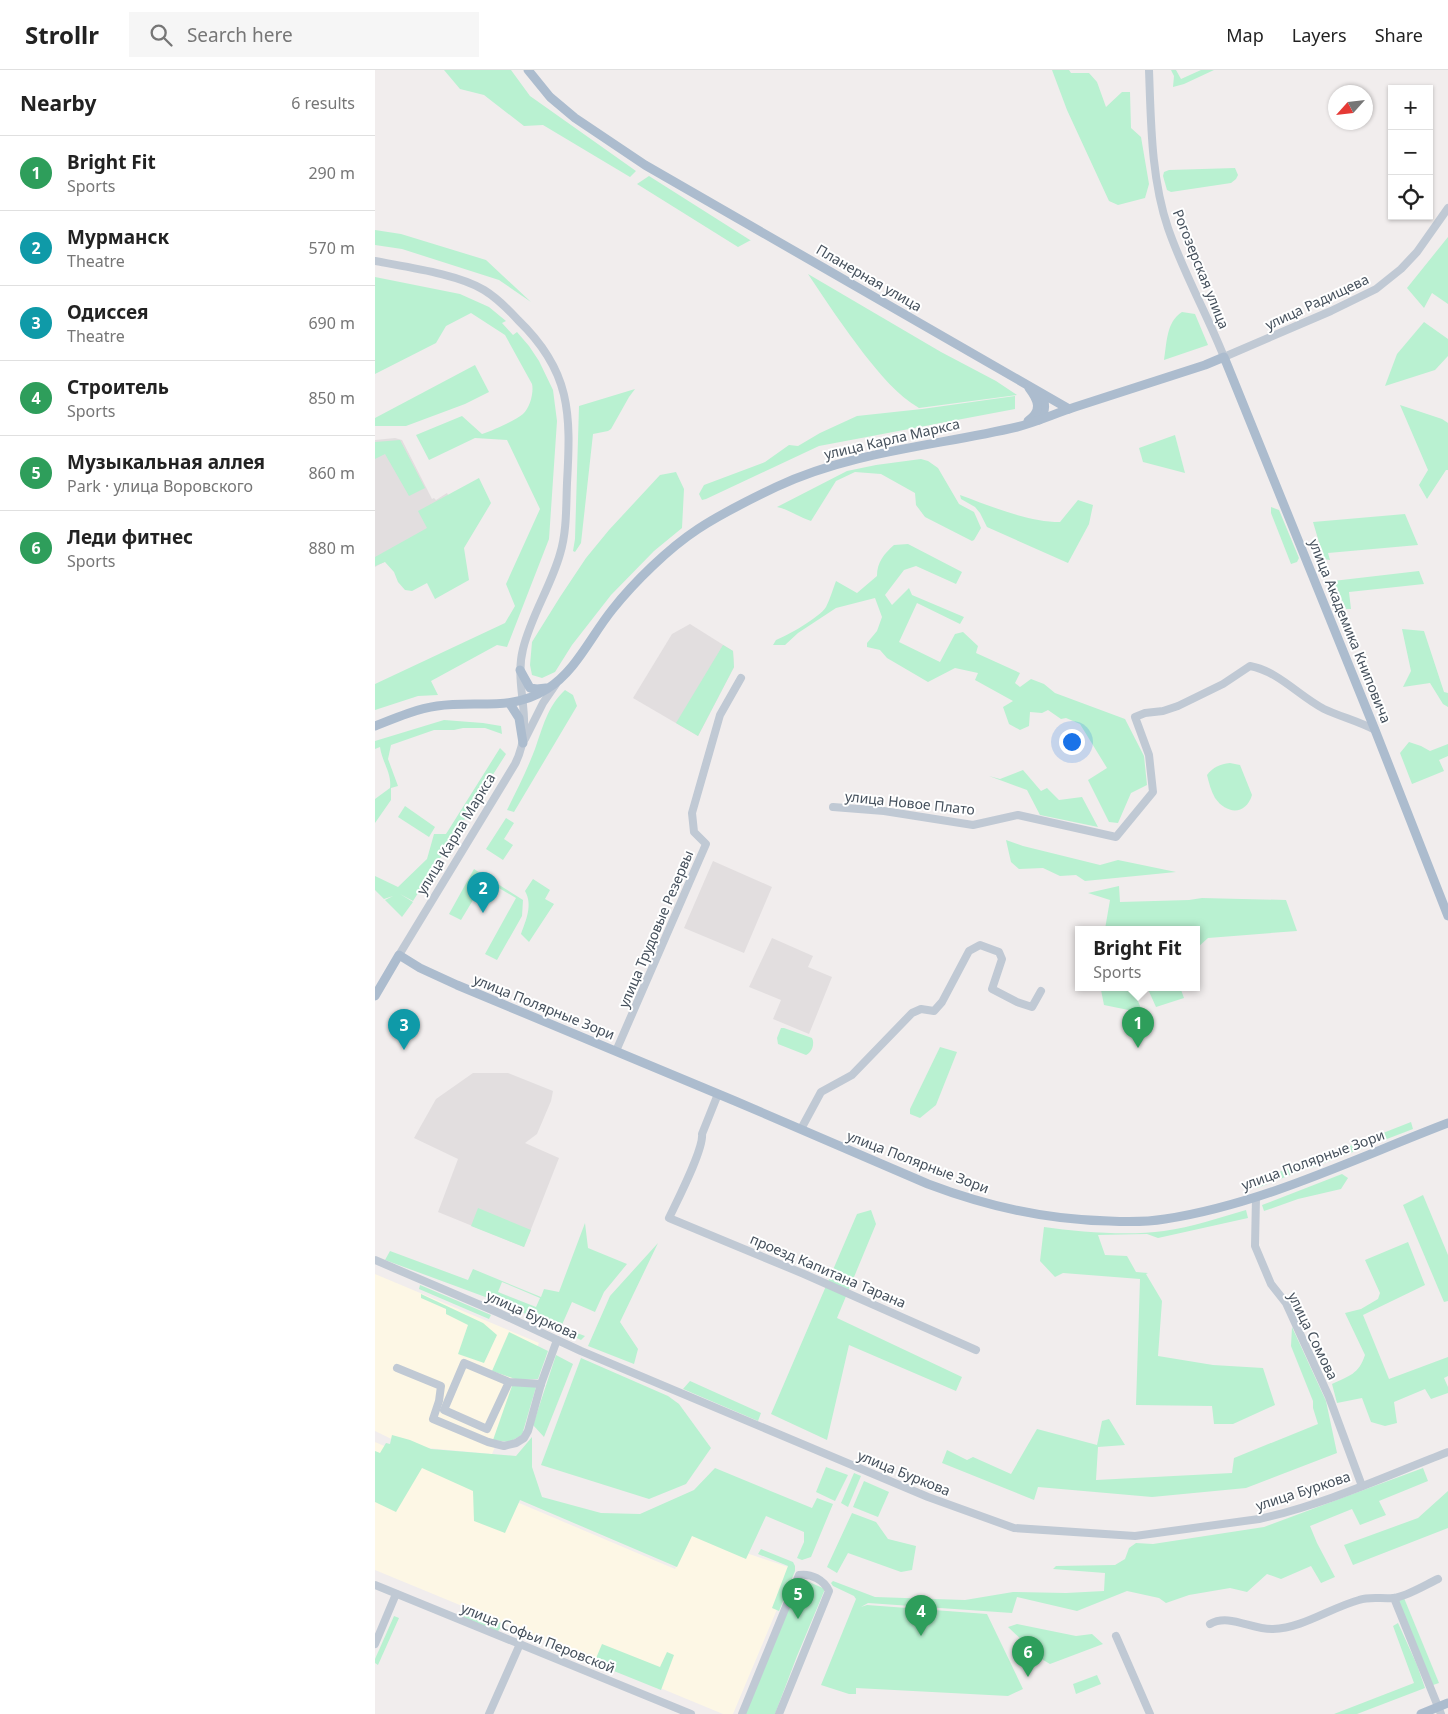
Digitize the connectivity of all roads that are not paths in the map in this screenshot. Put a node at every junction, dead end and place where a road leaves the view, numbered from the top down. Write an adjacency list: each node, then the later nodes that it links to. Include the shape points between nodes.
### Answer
1 (528, 70): 6 (main road, Планерная улица, via 550,97 600,136 645,165)
2 (1149, 70): 5 (street, Рогозерская улица, via 1153,146 1163,212)
3 (1448, 208): 5 (street, улица Радищева, via 1417,252 1375,289 1323,316)
4 (375, 261): 10 (street, улица Карла Маркса, via 461,280 485,290 536,337 560,379 568,421 564,538 555,569 524,644)
5 (1224, 357): 7 (main road); 17 (main road, улица Академика Книповича)
6 (1032, 389): 7 (main road, Планерная улица); 8 (main road, via 1043,397 1045,408); 9 (main road, via 1037,411)
7 (1069, 409): 8 (main road, улица Карла Маркса)
8 (1039, 420): 9 (main road, улица Карла Маркса)
9 (1020, 426): 12 (main road, улица Карла Маркса, via 834,464 731,509 696,530 638,581 613,608 572,667)
10 (521, 673): 13 (main road, via 530,688); 14 (street, улица Карла Маркса)
11 (741, 678): 24 (street, улица Трудовые Резервы, via 720,715 692,813 694,832 706,844)
12 (559, 680): 13 (main road, улица Карла Маркса); 18 (street, via 543,703)
13 (549, 688): 14 (main road, улица Карла Маркса)
14 (524, 700): 15 (main road, улица Карла Маркса); 18 (street, улица Карла Маркса)
15 (510, 704): 16 (main road, улица Карла Маркса, via 429,707); 18 (main road, via 519,718)
16 (375, 726)
17 (1375, 730): 19 (street, улица Новое Плато, via 1323,708 1268,672 1249,666 1223,684 1178,706 1135,717 1149,755 1153,792 1117,837 1018,815 973,825 884,811); 20 (main road, улица Академика Книповича)
18 (523, 744): 21 (street, улица Карла Маркса, via 509,774)
19 (833, 807)
20 (1448, 916)
21 (399, 955): 23 (main road, улица Карла Маркса); 24 (main road, улица Полярные Зори, via 457,985)
22 (1041, 991): 27 (street, via 1032,1007 1006,997 992,989 1002,959 999,952 980,945 969,951 934,1011 921,1009 912,1014 852,1075 821,1092)
23 (375, 996)
24 (616, 1051): 25 (main road, улица Полярные Зори)
25 (718, 1094): 27 (main road, улица Полярные Зори); 31 (street, проезд Капитана Тарана, via 697,1156 669,1218)
26 (1448, 1123): 28 (main road, улица Полярные Зори)
27 (801, 1129): 28 (main road, улица Полярные Зори, via 960,1196 1045,1216 1072,1220 1150,1221 1215,1209)
28 (1256, 1197): 36 (street, улица Сомова, via 1255,1246 1271,1284 1286,1303 1329,1397)
29 (375, 1260): 30 (street, улица Буркова)
30 (557, 1340): 34 (street); 36 (street, улица Буркова, via 928,1497 1014,1528 1124,1536 1163,1532 1259,1520)
31 (977, 1350)
32 (397, 1368): 34 (street, via 441,1386 433,1419 504,1446 524,1438)
33 (509, 1382): 33 (street, via 464,1364 444,1410 487,1429); 34 (street)
34 (541, 1384)
35 (1448, 1452): 36 (street, улица Буркова)
36 (1362, 1486)
37 (1438, 1579): 40 (street)
38 (375, 1585): 39 (street, улица Софьи Перовской)
39 (395, 1594): 43 (street); 44 (street, улица Софьи Перовской)
40 (1394, 1598): 41 (street, via 1360,1599 1284,1629 1265,1630 1218,1619); 46 (street)
41 (1210, 1624)
42 (1116, 1636): 51 (street)
43 (375, 1644)
44 (520, 1644): 47 (street); 48 (street, улица Софьи Перовской)
45 (1448, 1703): 46 (main road)
46 (1440, 1711): 52 (main road)
47 (489, 1714)
48 (691, 1714)
49 (742, 1714): 50 (street, via 799,1575 806,1574 825,1583 829,1591)
50 (779, 1714)
51 (1150, 1714)
52 (1421, 1714)

